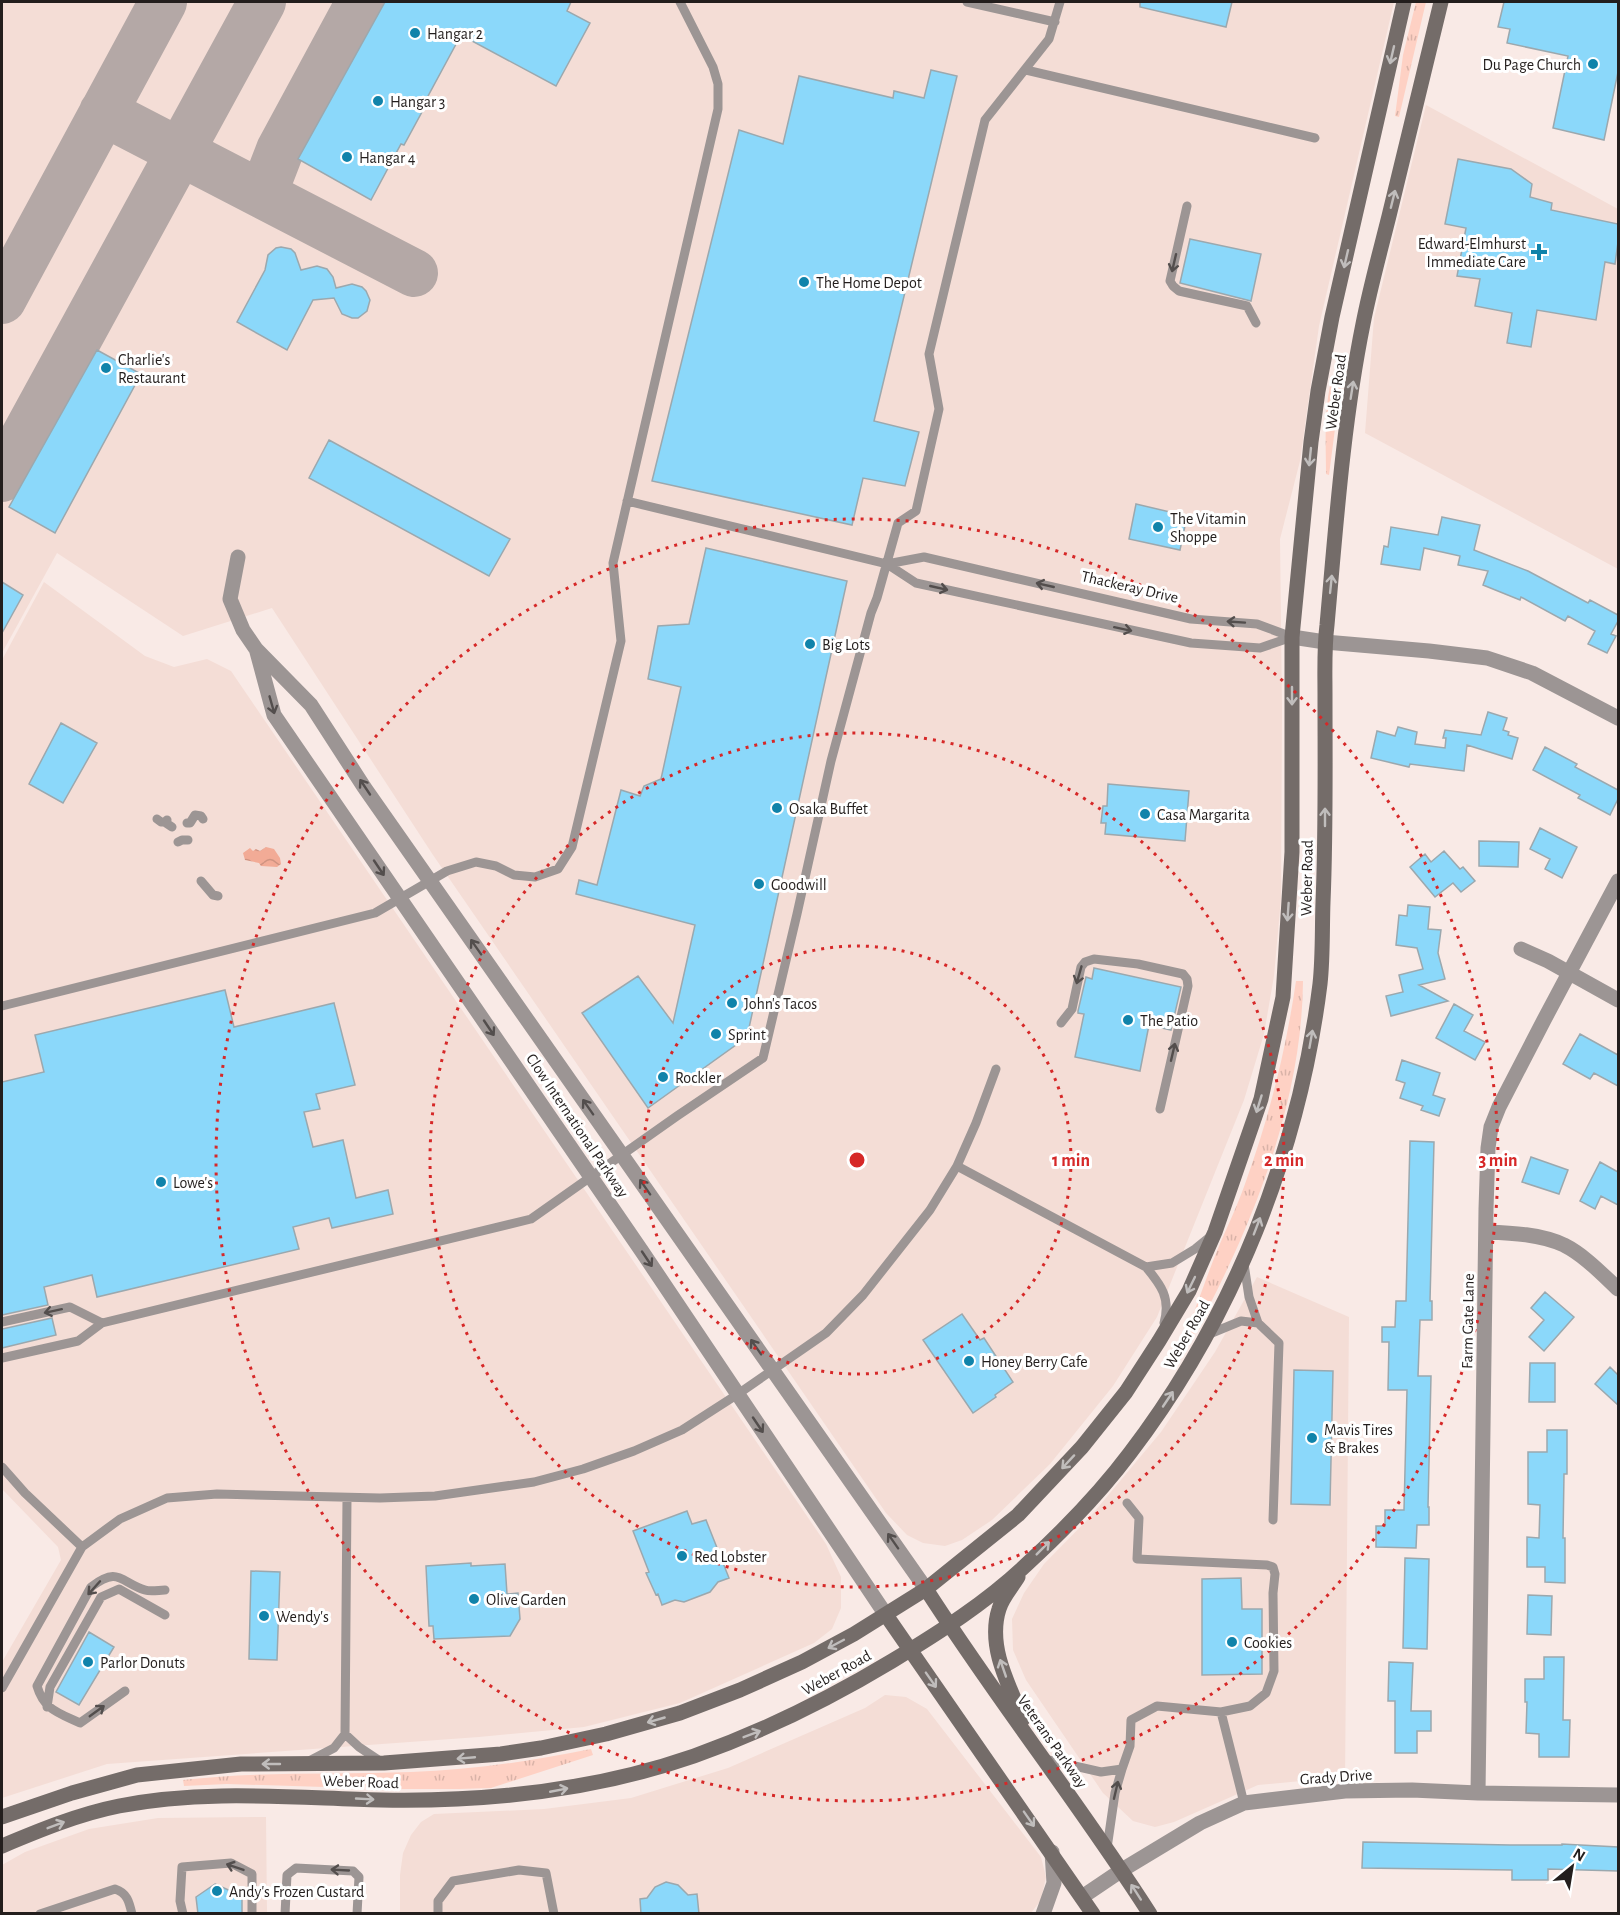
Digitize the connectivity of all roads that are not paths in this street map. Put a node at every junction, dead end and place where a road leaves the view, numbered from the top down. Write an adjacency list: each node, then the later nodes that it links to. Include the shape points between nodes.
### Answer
1 (680, 2): 11 (lane, via 713,67 718,109)
2 (967, 2): 6 (lane)
3 (1060, 2): 6 (lane)
4 (1404, 2): 14 (main road, Weber Road, one-way to 14, via 1318,391)
5 (1441, 2): 15 (main road, Weber Road, one-way to 5, via 1349,412 1363,323)
6 (1055, 22): 7 (lane, via 1049,39)
7 (1026, 70): 8 (lane); 13 (lane, via 985,120 929,354 939,409 916,511 897,523)
8 (1315, 138)
9 (1187, 206): 10 (lane, one-way to 10, via 1170,281 1179,291 1247,306)
10 (1256, 323)
11 (627, 501): 13 (lane, Thackeray Drive); 23 (lane, via 613,563 621,641 573,847 558,869 535,877 514,875 476,862)
12 (238, 557): 16 (street, Clow International Parkway, via 230,599)
13 (887, 564): 14 (lane, Thackeray Drive, one-way to 13, via 1257,624 1191,619 924,557); 14 (lane, one-way to 14, via 916,583 1191,643 1260,648); 34 (lane, via 831,761 763,1058)
14 (1292, 637): 15 (street, Thackeray Drive); 37 (main road, Weber Road, one-way to 37, via 1292,852 1283,997 1261,1099)
15 (1325, 642): 17 (street, Thackeray Drive, via 1487,658 1532,673); 39 (main road, Weber Road, one-way to 15, via 1278,1171 1306,1065 1321,974)
16 (256, 649): 23 (street, Clow International Parkway, one-way to 16, via 310,705); 26 (street, Clow International Parkway, one-way to 26, via 274,715)
17 (1618, 718)
18 (157, 819): 21 (lane, via 167,820)
19 (203, 819): 20 (lane, via 195,815)
20 (187, 823)
21 (172, 827)
22 (201, 880): 25 (lane)
23 (430, 881): 26 (lane); 34 (street, Clow International Parkway, one-way to 23)
24 (1618, 881): 28 (street, Farm Gate Lane)
25 (218, 896)
26 (400, 898): 30 (lane, via 375,913); 36 (street, Clow International Parkway, one-way to 36)
27 (1521, 949): 28 (street)
28 (1569, 973): 29 (street); 38 (street, Farm Gate Lane, via 1491,1127)
29 (1618, 1000)
30 (2, 1006)
31 (1061, 1023): 33 (lane, one-way to 31, via 1188,986 1183,974 1138,964 1094,959 1085,962 1072,1010)
32 (996, 1069): 35 (lane)
33 (1160, 1109)
34 (622, 1155): 36 (lane); 48 (street, Clow International Parkway, one-way to 34)
35 (957, 1167): 40 (lane); 48 (lane, via 930,1210 863,1295 826,1333)
36 (591, 1176): 43 (lane, via 531,1219); 49 (street, Clow International Parkway, one-way to 49)
37 (1215, 1232): 40 (lane, via 1172,1263); 46 (main road, Weber Road, one-way to 46, via 1189,1291)
38 (1486, 1232): 41 (street, via 1538,1237 1564,1245); 72 (street, Farm Gate Lane)
39 (1244, 1262): 44 (lane); 45 (main road, Weber Road)
40 (1146, 1267): 46 (lane, via 1162,1286 1165,1300 1167,1314)
41 (1618, 1289)
42 (2, 1322): 43 (lane, one-way to 42, via 70,1307)
43 (102, 1323): 47 (lane, via 78,1341)
44 (1258, 1323): 45 (lane, via 1241,1321); 53 (lane, via 1279,1343)
45 (1208, 1335): 55 (main road, Weber Road, one-way to 45, via 1091,1500 1126,1458)
46 (1160, 1341): 56 (main road, Weber Road, one-way to 56, via 1082,1447 1018,1515)
47 (2, 1358)
48 (773, 1371): 49 (lane); 56 (street, Clow International Parkway, one-way to 48)
49 (738, 1394): 51 (lane, via 682,1430 634,1451 534,1482 435,1496); 59 (street, Clow International Parkway, one-way to 59)
50 (2, 1467): 54 (lane)
51 (347, 1497): 54 (lane, via 217,1494 167,1498 120,1519); 66 (lane)
52 (1127, 1503): 65 (lane, via 1139,1518 1137,1559 1273,1567 1274,1671 1266,1694 1250,1706)
53 (1273, 1520)
54 (82, 1547): 62 (lane)
55 (1023, 1567): 60 (main road, Weber Road); 67 (main road, one-way to 55, via 1000,1661 995,1631 999,1607)
56 (926, 1588): 59 (main road, Weber Road); 60 (main road, Veterans Parkway)
57 (165, 1590): 64 (lane, one-way to 64, via 147,1591 121,1577 104,1577 91,1587 37,1686)
58 (165, 1615): 64 (lane, via 119,1589 101,1597 50,1687)
59 (886, 1615): 61 (main road); 69 (main road, Weber Road, one-way to 69, via 802,1662 680,1713 541,1748)
60 (949, 1625): 61 (main road, Weber Road); 67 (main road, Veterans Parkway)
61 (910, 1650): 76 (main road, Weber Road, one-way to 61, via 81,1816 170,1799 220,1795 389,1800 500,1798 635,1774 775,1724 839,1693); 78 (main road, one-way to 78)
62 (2, 1688)
63 (125, 1691): 64 (lane, one-way to 63, via 80,1723)
64 (47, 1707)
65 (1221, 1712): 71 (lane, via 1157,1706 1131,1720 1130,1746); 74 (lane)
66 (345, 1734): 69 (lane); 70 (lane, via 334,1748)
67 (1031, 1742): 68 (main road, Veterans Parkway)
68 (1044, 1759): 71 (lane, via 1101,1772); 77 (main road, Veterans Parkway)
69 (384, 1763): 70 (main road, Weber Road)
70 (303, 1764): 75 (main road, Weber Road, one-way to 75, via 241,1764 137,1775)
71 (1122, 1769): 77 (lane, one-way to 71)
72 (1478, 1793): 73 (street, Grady Drive); 74 (street, Grady Drive, via 1345,1791)
73 (1618, 1795)
74 (1244, 1803): 79 (street, Grady Drive, via 1200,1823)
75 (2, 1817)
76 (2, 1846)
77 (1107, 1848): 79 (main road, Veterans Parkway)
78 (1052, 1852): 80 (main road); 89 (street, via 1054,1883)
79 (1122, 1870): 80 (street, Grady Drive); 91 (main road, Veterans Parkway, one-way to 79)
80 (1082, 1897): 90 (main road)
81 (40, 1914): 82 (lane, via 115,1889 129,1899)
82 (132, 1914)
83 (183, 1914): 84 (lane, one-way to 83, via 252,1874 231,1863 182,1867)
84 (252, 1914)
85 (285, 1914): 86 (lane, one-way to 85, via 359,1877 353,1871 296,1868 287,1875)
86 (357, 1914)
87 (438, 1914): 88 (lane, via 438,1901 453,1881 519,1870 546,1873)
88 (554, 1914)
89 (1043, 1914)
90 (1093, 1914)
91 (1150, 1914)

